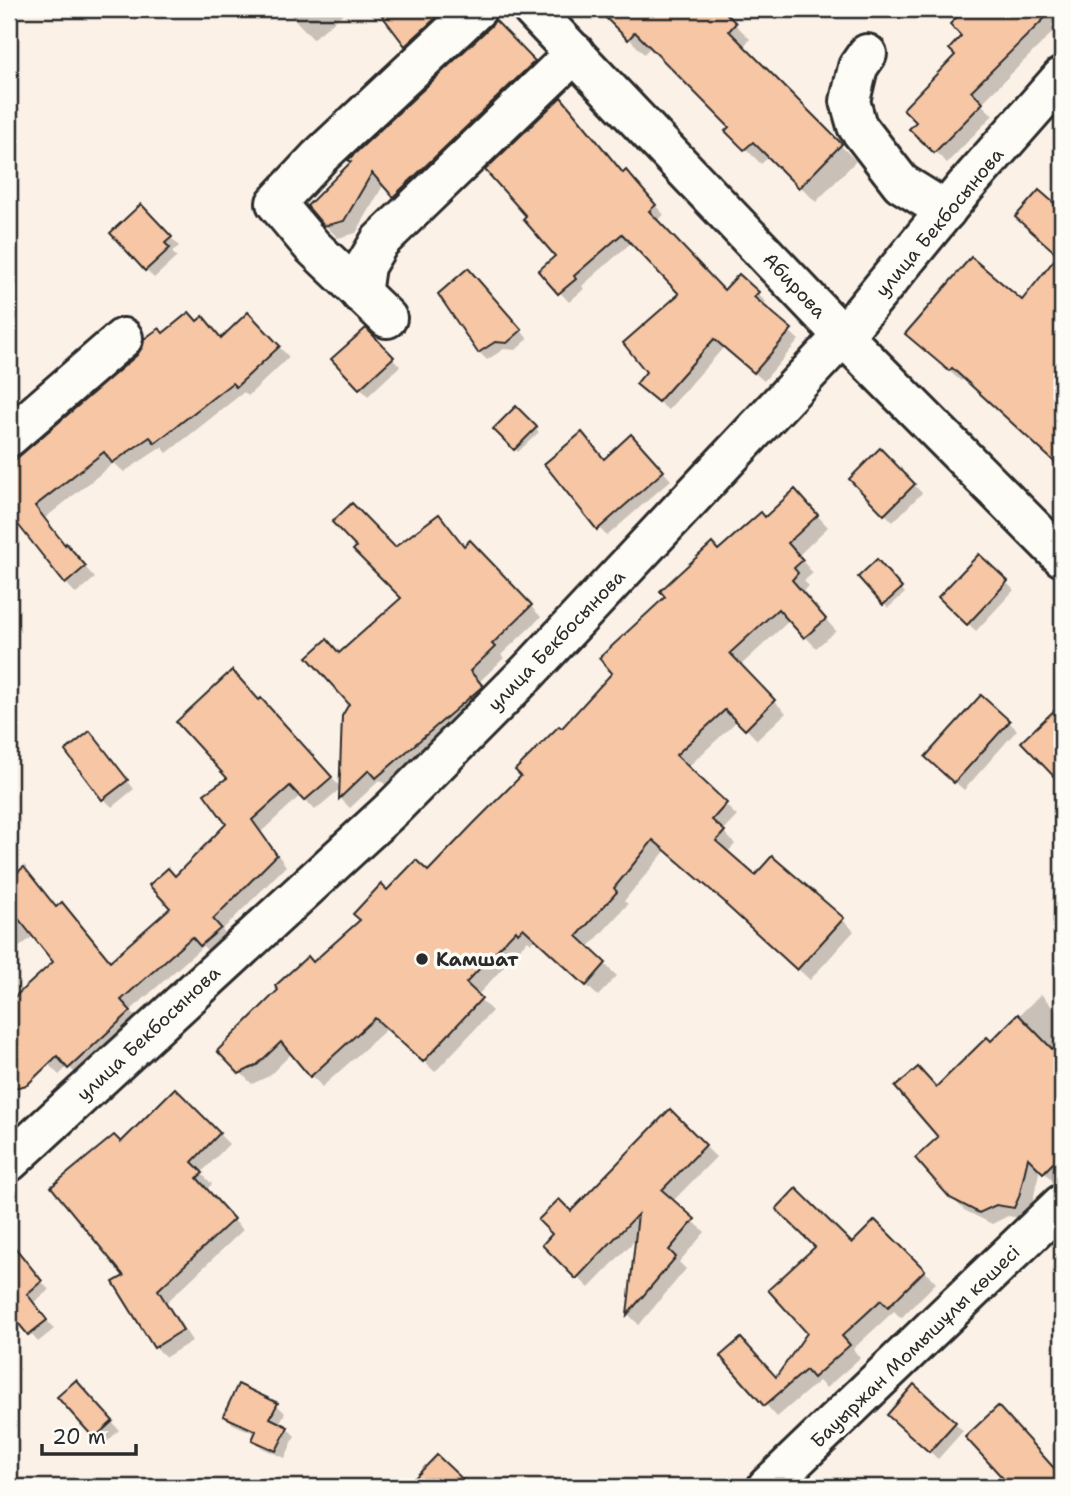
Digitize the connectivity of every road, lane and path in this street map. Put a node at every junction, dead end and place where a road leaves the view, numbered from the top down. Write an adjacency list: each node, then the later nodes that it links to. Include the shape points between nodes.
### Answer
1 (477, 9): 3 (street, via 318,157 276,203 312,246 374,306 365,267 380,241)
2 (532, 9): 3 (street, Абирова)
3 (575, 53): 7 (street, Абирова)
4 (867, 54): 6 (street, via 858,66 850,101 857,126 901,183)
5 (1062, 77): 6 (street, улица Бекбосынова)
6 (946, 211): 7 (street, улица Бекбосынова)
7 (844, 336): 10 (street, Абирова); 11 (street, улица Бекбосынова, via 527,673 392,809)
8 (124, 338): 9 (street)
9 (9, 437)
10 (1062, 557)
11 (9, 1162)
12 (1062, 1204): 13 (street, Бауыржан Момышұлы көшесі)
13 (767, 1487)

